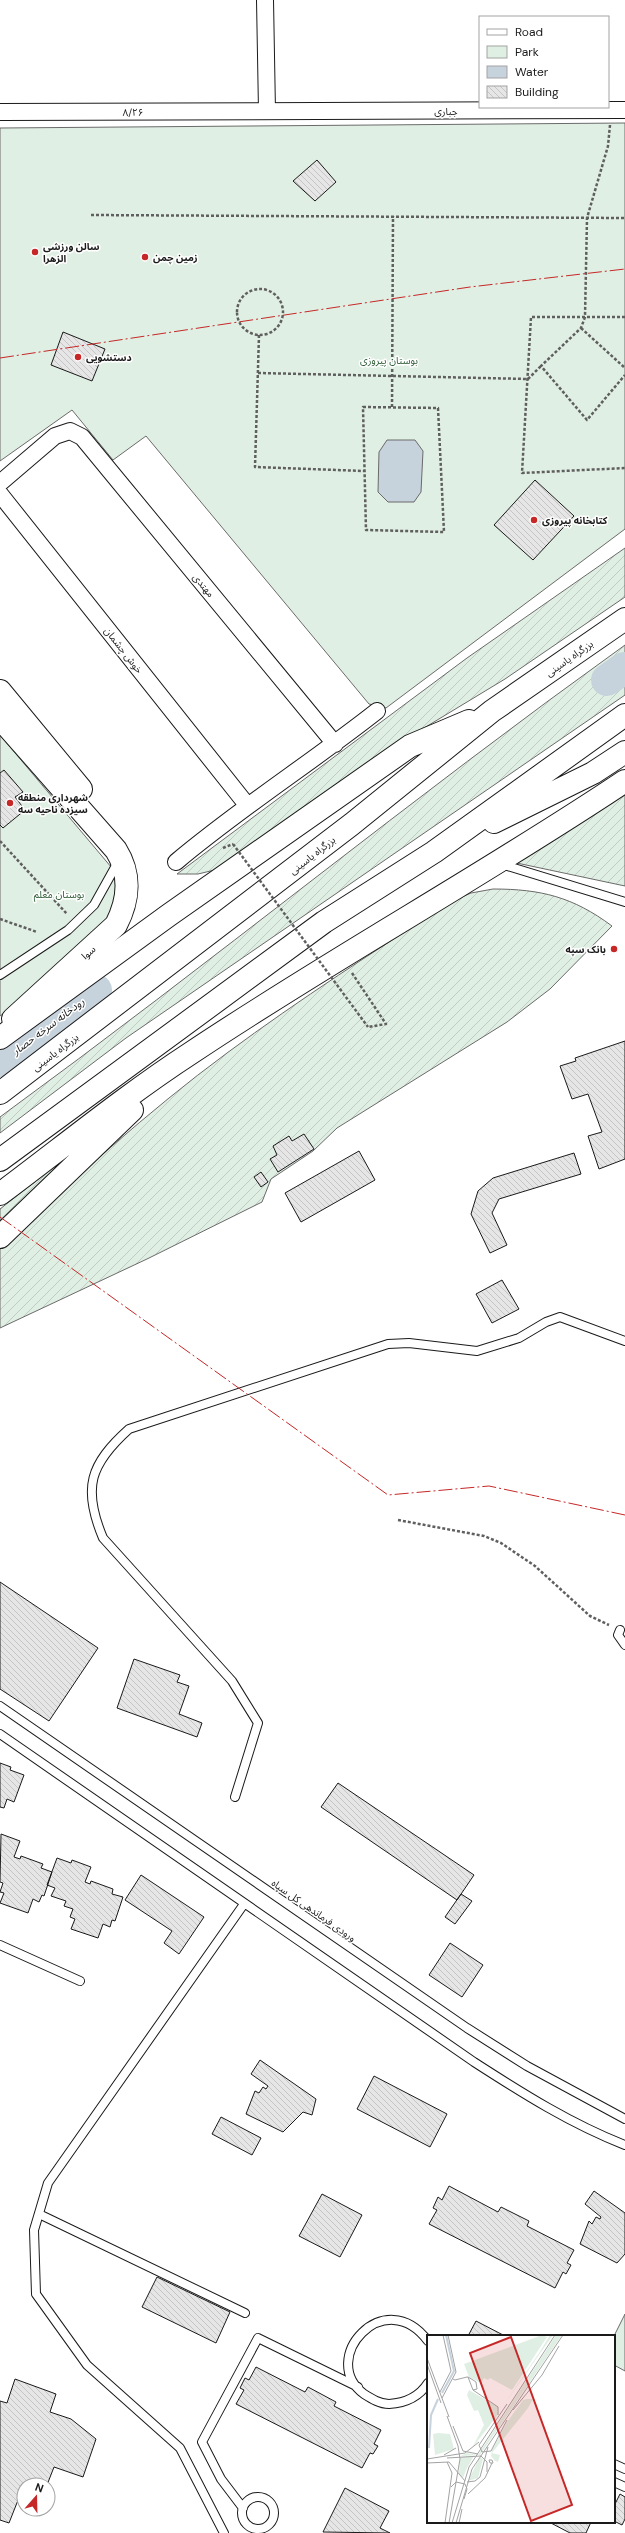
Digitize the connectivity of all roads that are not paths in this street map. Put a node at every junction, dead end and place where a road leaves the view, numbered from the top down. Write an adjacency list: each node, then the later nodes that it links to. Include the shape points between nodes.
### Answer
1 (265, 0): 3 (street)
2 (617, 110): 3 (street, جباری)
3 (266, 111): 4 (street, ۸/۲۶)
4 (0, 112)
5 (0, 483): 13 (street, مهتدی, via 55,436 70,431 82,437)
6 (0, 494): 16 (street, خوش چشمان)
7 (625, 619): 10 (main road, بزرگراه یاسینی)
8 (0, 691): 18 (main road, via 127,843 126,851)
9 (377, 711): 13 (street)
10 (492, 711): 24 (main road, via 410,746 169,915); 26 (main road, بزرگراه یاسینی, via 346,829)
11 (625, 715): 17 (main road)
12 (0, 718): 18 (main road, سوا)
13 (335, 744): 16 (street)
14 (625, 752): 17 (main road, via 593,773)
15 (625, 782): 20 (main road)
16 (247, 805): 19 (street)
17 (434, 852): 27 (main road, via 324,922)
18 (118, 854): 22 (lane, via 94,905 68,930); 23 (main road, سوا, via 126,877 127,900 116,925)
19 (176, 862)
20 (499, 864): 21 (lane); 25 (main road, via 342,957)
21 (625, 902)
22 (0, 975)
23 (0, 1032)
24 (0, 1038)
25 (188, 1054): 28 (main road); 29 (main road)
26 (0, 1093)
27 (0, 1160)
28 (0, 1194)
29 (0, 1237)
30 (625, 1341): 35 (lane, via 560,1317 519,1338 477,1351 409,1343 388,1344 129,1429 109,1447 95,1468 92,1483 94,1516 103,1538 232,1681 258,1723)
31 (620, 1630): 32 (lane, via 618,1635)
32 (625, 1645)
33 (0, 1706): 39 (lane, ورودی فرماندهی کل سپاه, via 467,2028 526,2066)
34 (0, 1734): 36 (lane)
35 (235, 1797)
36 (244, 1904): 40 (lane, via 502,2080 592,2132); 41 (lane, via 48,2183)
37 (0, 1945): 38 (lane)
38 (80, 1981)
39 (625, 2118)
40 (625, 2145)
41 (39, 2214): 42 (lane); 52 (lane, via 34,2230 36,2294 87,2365 180,2448)
42 (245, 2313)
43 (427, 2340): 44 (lane, via 421,2331 409,2323 395,2320 380,2321 367,2327 357,2337 351,2350 349,2365)
44 (358, 2387): 45 (lane, via 373,2400 386,2404 401,2403 414,2398); 50 (lane, via 258,2338 202,2442 221,2479)
45 (427, 2387)
46 (615, 2464): 47 (lane)
47 (625, 2469)
48 (615, 2483): 49 (lane)
49 (625, 2488)
50 (243, 2508): 51 (lane, via 246,2524); 51 (lane, via 255,2498 270,2502 274,2516 270,2525)
51 (262, 2531)
52 (224, 2533)

